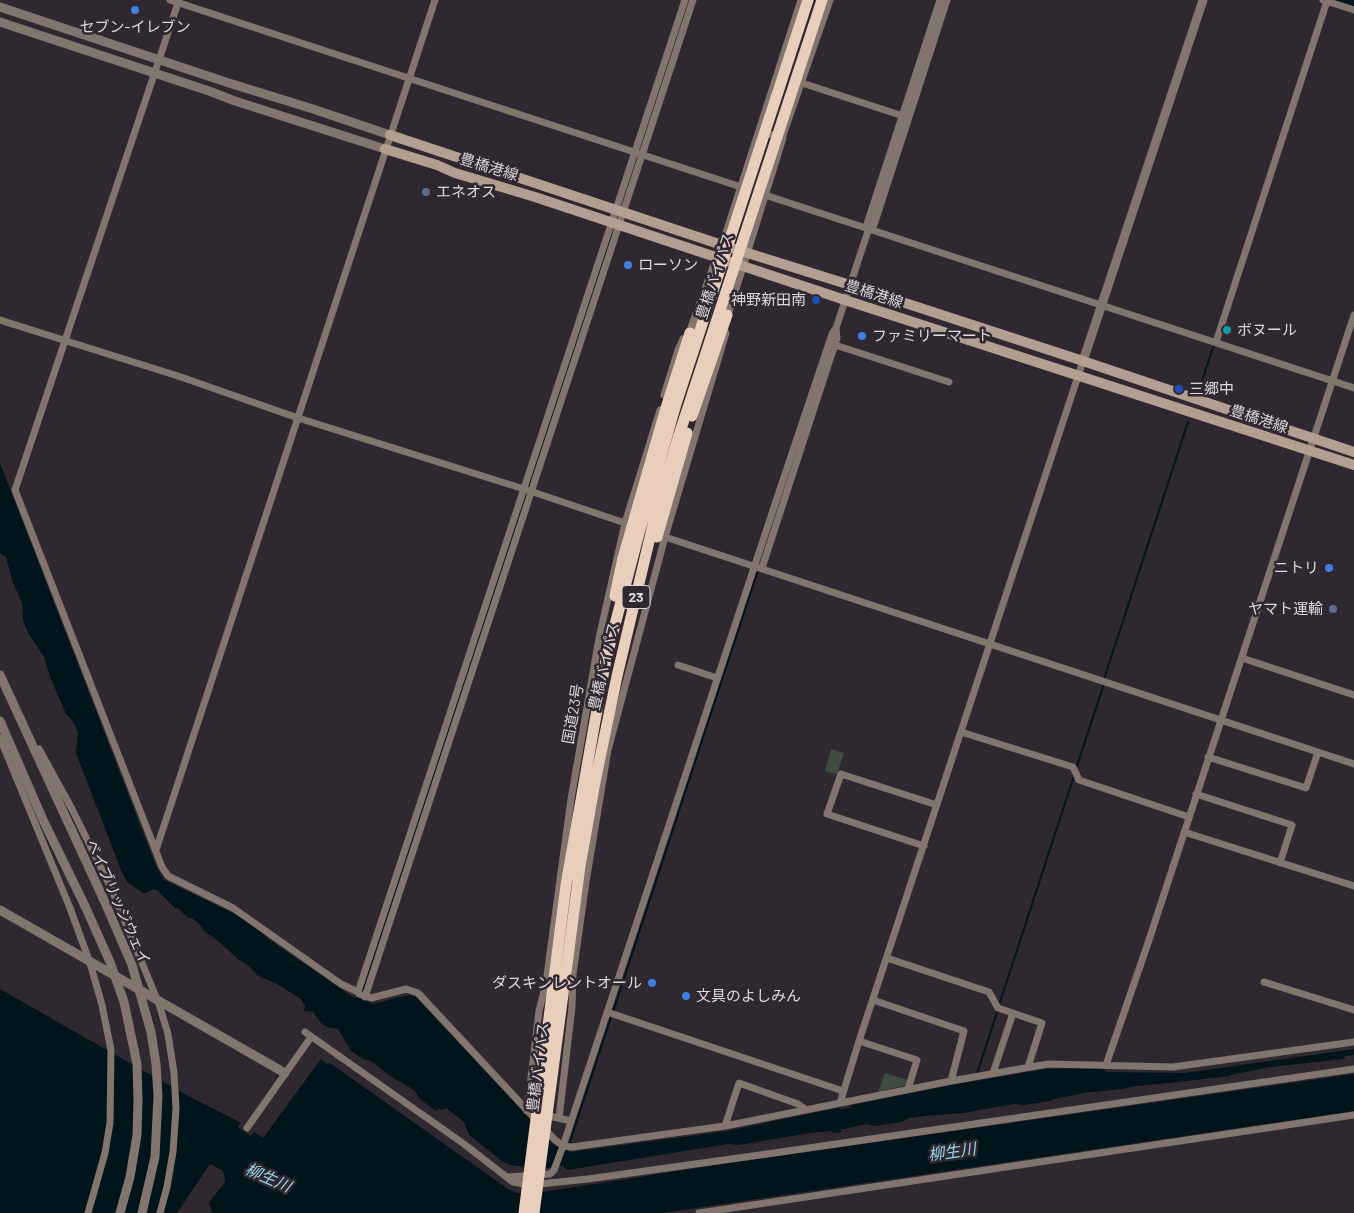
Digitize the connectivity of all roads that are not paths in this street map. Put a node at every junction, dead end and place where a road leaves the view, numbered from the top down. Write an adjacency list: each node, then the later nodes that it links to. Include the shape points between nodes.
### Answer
1 (170, 0): 11 (street)
2 (435, 0): 19 (street)
3 (685, 0): 15 (street)
4 (693, 0): 15 (street)
5 (801, 0): 23 (street)
6 (808, 0): 72 (highway, 豊橋バイパス / 23, bridge, via 676,404)
7 (822, 0): 67 (highway, 豊橋バイパス / 23, bridge, via 678,438 656,512)
8 (830, 0): 20 (street)
9 (942, 0): 22 (street)
10 (1203, 0): 40 (street)
11 (179, 1): 17 (street); 19 (street)
12 (1328, 1): 14 (street); 46 (street)
13 (0, 7): 17 (street)
14 (1354, 10)
15 (683, 18): 21 (street)
16 (0, 22): 18 (street)
17 (159, 60): 18 (street); 24 (street)
18 (154, 73): 26 (street); 45 (street)
19 (409, 78): 24 (street); 27 (street)
20 (802, 83): 22 (street); 25 (street)
21 (655, 104): 27 (street); 28 (street)
22 (905, 114): 33 (street)
23 (759, 130): 25 (street); 29 (street)
24 (390, 135): 26 (street); 31 (main road, 豊橋港線)
25 (782, 138): 30 (street)
26 (385, 148): 32 (main road, 豊橋港線); 53 (street)
27 (635, 152): 28 (street); 31 (street)
28 (643, 154): 29 (street); 31 (street)
29 (741, 186): 34 (street)
30 (765, 196): 33 (street); 35 (street)
31 (620, 211): 32 (street); 34 (main road, 豊橋港線)
32 (615, 224): 36 (main road, 豊橋港線); 58 (street); 59 (street)
33 (869, 228): 38 (street); 40 (street)
34 (722, 245): 35 (main road, 豊橋港線); 36 (street)
35 (747, 253): 37 (street); 38 (main road, 豊橋港線)
36 (717, 257): 37 (main road, 豊橋港線); 44 (street)
37 (743, 266): 39 (main road, 豊橋港線); 41 (street)
38 (850, 285): 39 (street); 48 (main road, 豊橋港線)
39 (845, 300): 47 (street); 49 (main road, 豊橋港線)
40 (1102, 305): 46 (street); 48 (street)
41 (727, 315): 61 (street, via 723,347); 67 (highway, 23, bridge, via 692,416)
42 (1354, 315): 50 (street)
43 (0, 320): 45 (street)
44 (690, 333): 60 (street, 国道23号 / 23, via 678,350); 72 (highway, 23, bridge, via 623,558)
45 (65, 341): 53 (street); 96 (street, via 15,490)
46 (1216, 342): 50 (street)
47 (832, 344): 51 (street); 62 (street)
48 (1083, 361): 49 (street); 54 (main road, 豊橋港線)
49 (1079, 376): 55 (main road, 豊橋港線); 68 (street)
50 (1332, 381): 52 (street); 54 (street)
51 (948, 382)
52 (1354, 388)
53 (298, 418): 58 (street); 96 (street)
54 (1314, 437): 55 (street); 56 (main road, 豊橋港線)
55 (1309, 451): 57 (main road, 豊橋港線); 71 (street)
56 (1354, 452)
57 (1354, 465)
58 (524, 489): 59 (street); 65 (street)
59 (531, 492): 60 (street); 66 (street)
60 (625, 523): 61 (street); 81 (street, 国道23号 / 23, via 601,630)
61 (665, 537): 63 (street); 82 (street)
62 (766, 545): 63 (street); 64 (street)
63 (754, 566): 64 (street); 75 (street)
64 (762, 568): 68 (street)
65 (490, 590): 66 (street); 69 (street)
66 (498, 592): 70 (street)
67 (626, 637): 138 (highway, 豊橋バイパス / 23, bridge, via 580,866)
68 (990, 644): 79 (street); 83 (street)
69 (470, 652): 70 (street); 78 (street)
70 (477, 654): 78 (street)
71 (1242, 658): 76 (street); 79 (street)
72 (606, 659): 137 (highway, 豊橋バイパス / 23, bridge, via 566,885)
73 (678, 665): 75 (street)
74 (0, 675): 77 (street, ベイブリッジウェイ)
75 (717, 678): 111 (street)
76 (1354, 695)
77 (17, 710): 135 (street, ベイブリッジウェイ, bridge, via 132,965 151,1032 158,1096 155,1157); 136 (street, bridge, via 111,888 159,1004 168,1034 176,1108 173,1152)
78 (452, 717): 85 (street)
79 (1222, 720): 86 (street); 87 (street)
80 (0, 722): 134 (street, ベイブリッジウェイ, bridge, via 110,962 124,1002 137,1064 138,1100 130,1177)
81 (585, 727): 82 (street); 102 (street, 国道23号 / 23, via 571,798)
82 (613, 732): 105 (street)
83 (962, 732): 90 (street); 91 (street, via 1073,767 1079,780)
84 (0, 738): 133 (street, bridge, via 90,963 111,1050 110,1123)
85 (444, 742): 93 (street); 94 (street)
86 (1318, 752): 87 (street, via 1306,788); 88 (street)
87 (1208, 757): 89 (street)
88 (1354, 764)
89 (1196, 794): 91 (street); 97 (street, via 1292,825)
90 (937, 805): 95 (street); 95 (street, via 841,774 827,814)
91 (1189, 817): 92 (street)
92 (1184, 832): 97 (street); 115 (street)
93 (406, 844): 94 (street); 98 (street)
94 (414, 846): 99 (street)
95 (924, 846): 106 (street)
96 (156, 850): 108 (street, via 168,876 233,908 341,984)
97 (1280, 863): 100 (street)
98 (396, 877): 99 (street); 103 (street)
99 (404, 879): 104 (street)
100 (1354, 886)
101 (0, 910): 119 (street)
102 (554, 923): 105 (street); 125 (street, 国道23号 / 23)
103 (380, 924): 104 (street); 108 (street)
104 (388, 926): 108 (street)
105 (580, 926): 127 (street)
106 (887, 958): 109 (street); 112 (street, via 989,992 998,1007)
107 (1264, 982): 110 (street)
108 (362, 995): 125 (street, via 377,998 406,989 418,993)
109 (873, 1000): 113 (street); 120 (street, via 964,1031)
110 (1354, 1010)
111 (607, 1013): 122 (street); 128 (street)
112 (1013, 1013): 116 (street, via 1042,1022); 118 (street)
113 (859, 1041): 121 (street, via 917,1060); 122 (street)
114 (1354, 1042): 115 (street, via 1173,1067)
115 (1106, 1065): 116 (street)
116 (1028, 1067): 118 (street)
117 (1354, 1069): 132 (street, via 588,1179 530,1185 513,1182)
118 (993, 1072): 120 (street)
119 (286, 1073): 130 (street); 132 (street, via 308,1034)
120 (950, 1080): 121 (street)
121 (908, 1089): 123 (street)
122 (843, 1091): 123 (street)
123 (840, 1103): 124 (street)
124 (805, 1109): 129 (street); 129 (street, via 739,1083)
125 (527, 1111): 127 (street); 131 (street)
126 (1354, 1115): 139 (street)
127 (559, 1118): 128 (street)
128 (571, 1121): 131 (street)
129 (725, 1126): 131 (street)
130 (247, 1128)
131 (564, 1146): 132 (street, via 550,1174)
132 (508, 1177)
133 (88, 1213)
134 (120, 1213)
135 (142, 1213)
136 (160, 1213)
137 (524, 1213)
138 (534, 1213)
139 (699, 1213)

